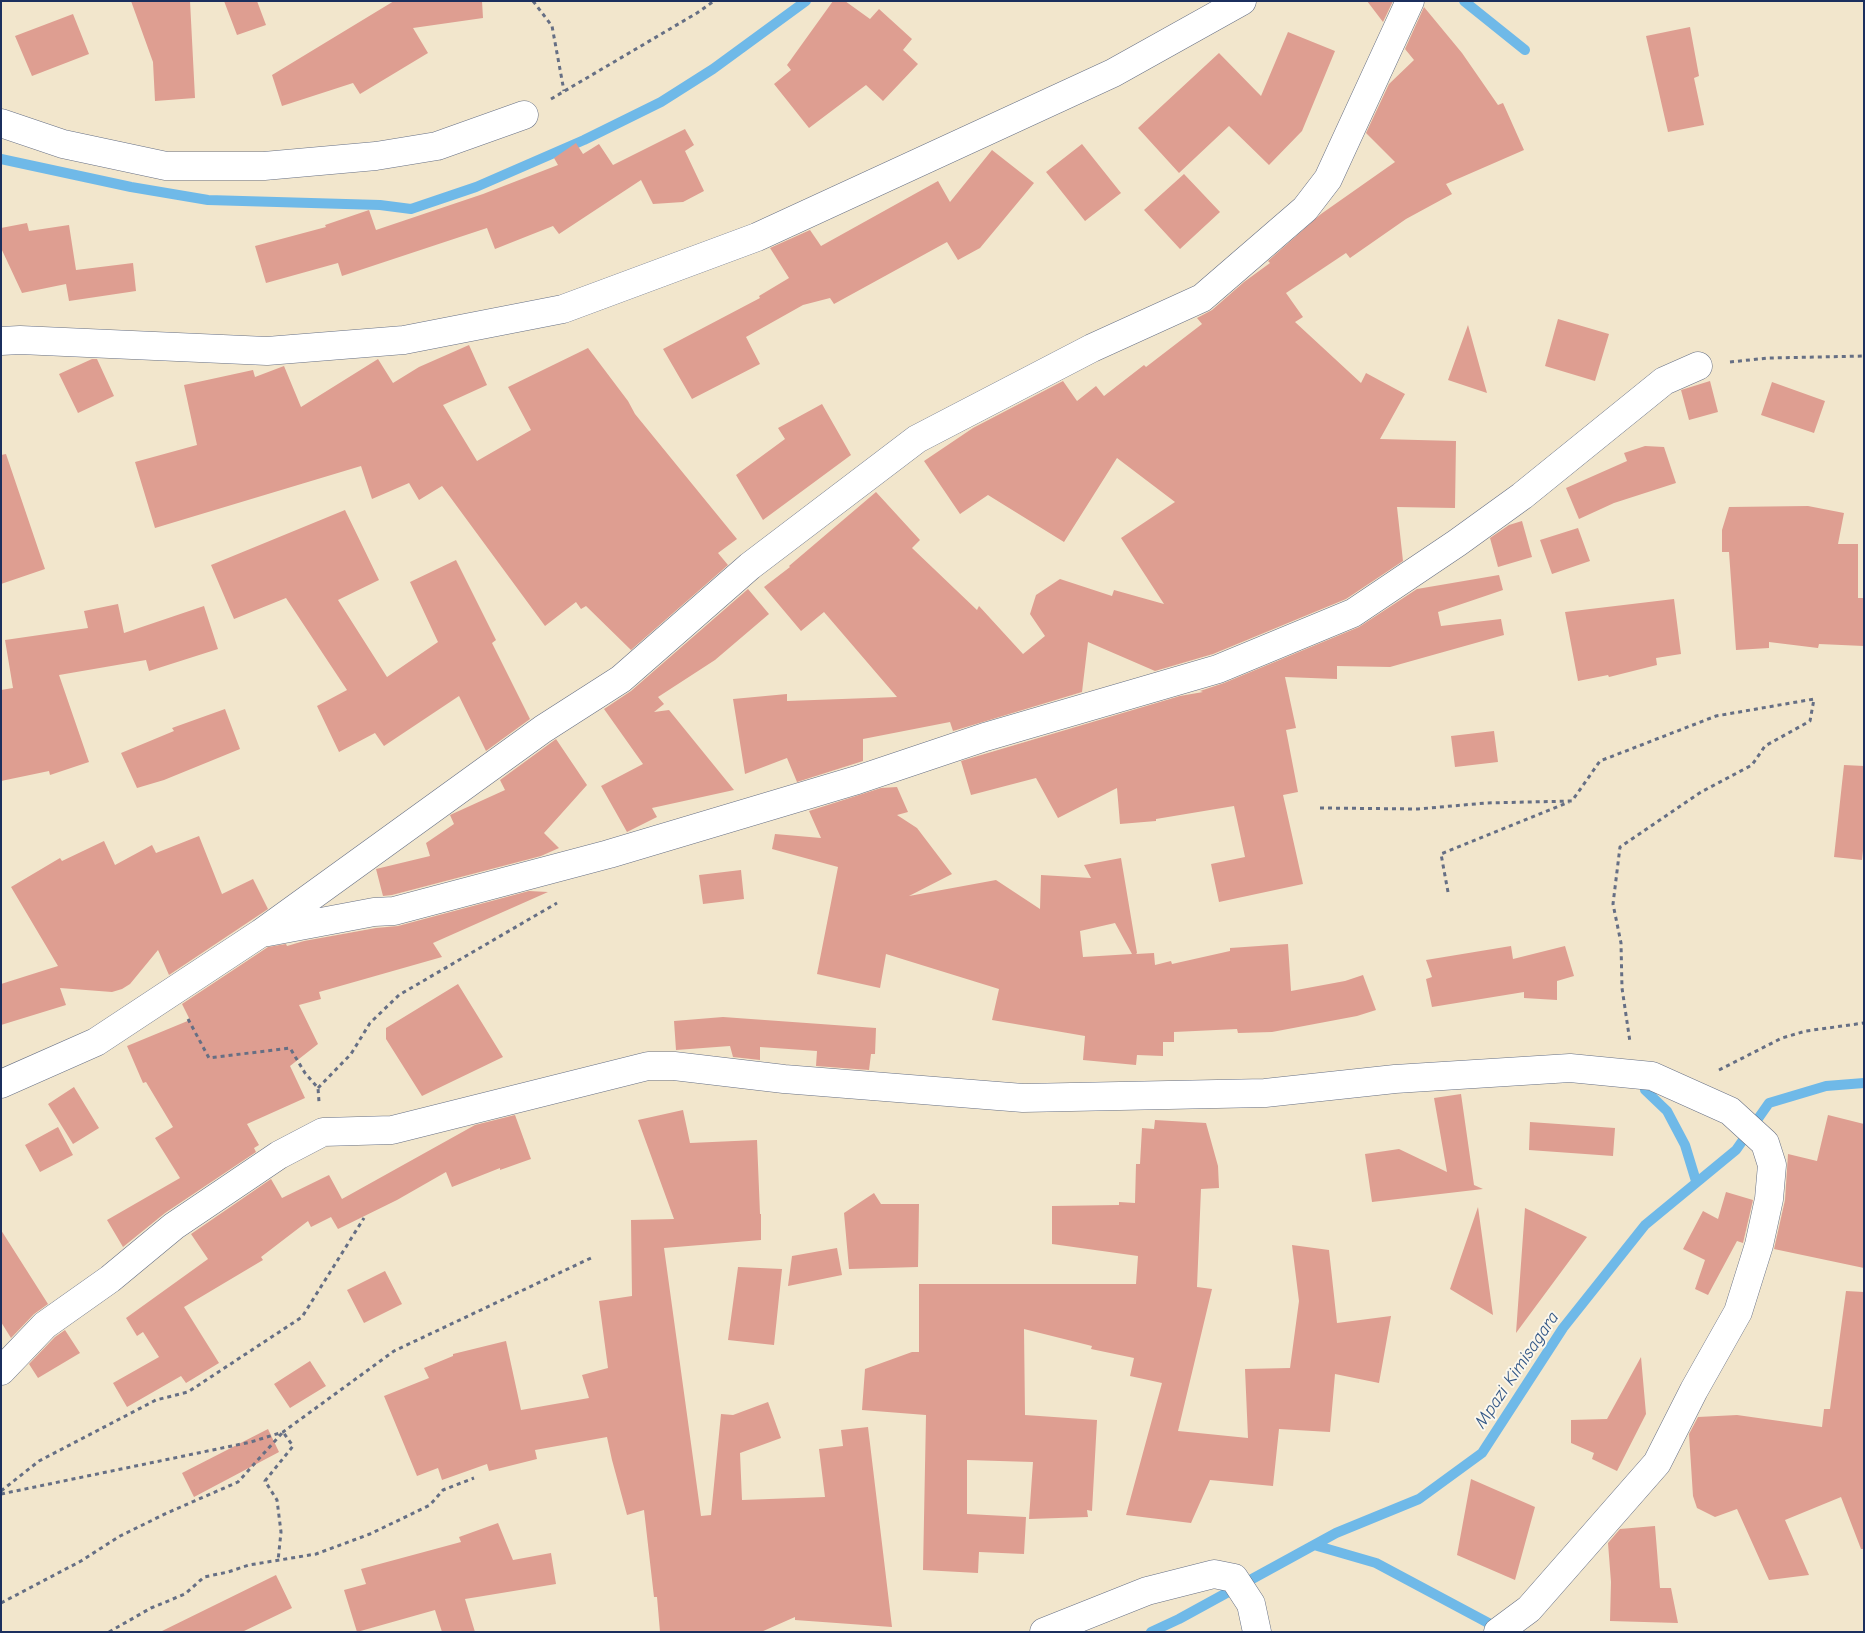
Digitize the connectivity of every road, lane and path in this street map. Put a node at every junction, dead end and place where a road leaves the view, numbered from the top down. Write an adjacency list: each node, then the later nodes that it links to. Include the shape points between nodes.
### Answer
1 (533, 1): 5 (path, via 552,26)
2 (714, 1): 5 (path)
3 (1242, 1): 8 (street, via 1113,73 757,238 563,309 404,340 267,351)
4 (1410, 1): 15 (street, via 1328,179 1305,209 1202,298 1092,348 918,438 750,566 620,679 543,729)
5 (564, 91): 6 (path)
6 (524, 114): 7 (street, via 437,146 376,156 264,166 166,166 63,144)
7 (1, 123)
8 (1, 340)
9 (1864, 356): 10 (path, via 1768,358)
10 (1698, 366): 15 (street, via 1664,381 1522,496 1384,594 1353,613 1218,669 985,737 857,780 609,854 394,911)
11 (1572, 801): 12 (path, via 1486,802 1418,810); 13 (path, via 1441,854); 18 (path, via 1600,761 1716,716 1814,699 1810,721 1765,746 1752,765 1701,792 1620,847 1613,904 1621,943 1622,988)
12 (1320, 808)
13 (1448, 892)
14 (558, 902): 20 (path, via 399,996 370,1023 352,1054)
15 (261, 934): 16 (street)
16 (172, 991): 19 (street, via 96,1042); 20 (path, via 209,1058 290,1048)
17 (1864, 1023): 21 (path, via 1806,1030 1782,1038)
18 (1635, 1073): 21 (street, via 1652,1076); 22 (street, via 1570,1068 1395,1079 1265,1093 1023,1098 648,1066 392,1130)
19 (1, 1084)
20 (318, 1088): 22 (path)
21 (1682, 1089): 34 (street, via 1730,1110 1764,1143 1772,1164 1769,1198 1738,1312 1657,1463 1529,1609)
22 (323, 1132): 25 (street, via 279,1155 174,1226 110,1279 45,1325)
23 (364, 1218): 28 (path, via 302,1317 188,1392 156,1400 40,1461)
24 (591, 1258): 26 (path, via 394,1351)
25 (1, 1371)
26 (283, 1432): 28 (path, via 252,1442); 29 (path, via 293,1446 265,1481 277,1500 281,1532); 30 (path, via 238,1482 128,1532)
27 (474, 1478): 29 (path, via 443,1490 430,1505 370,1534 316,1554)
28 (1, 1492)
29 (278, 1561): 31 (path, via 204,1577 185,1594 151,1608)
30 (1, 1603)
31 (109, 1632)
32 (1044, 1632): 33 (street, via 1147,1591 1214,1574 1234,1578 1251,1604)
33 (1258, 1632)
34 (1498, 1632)

